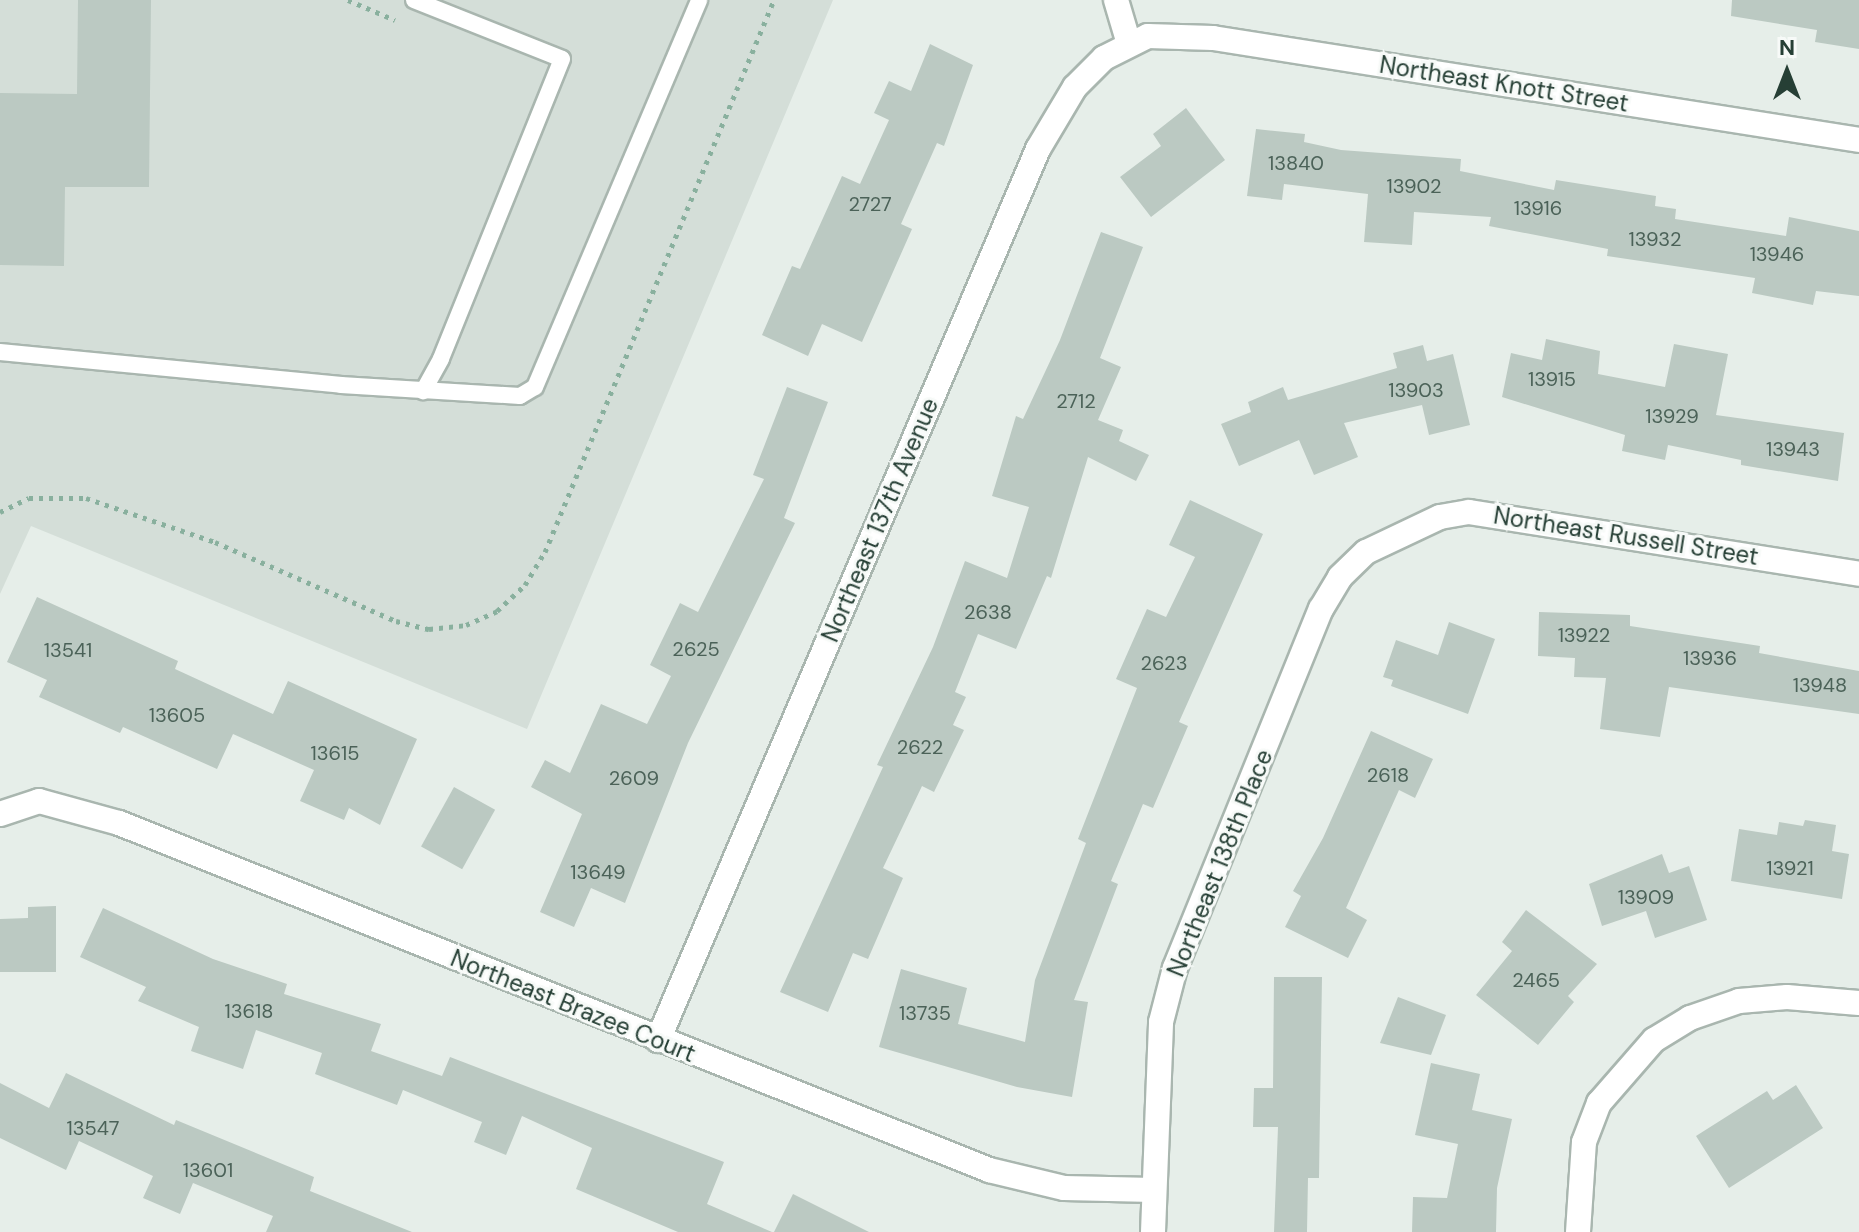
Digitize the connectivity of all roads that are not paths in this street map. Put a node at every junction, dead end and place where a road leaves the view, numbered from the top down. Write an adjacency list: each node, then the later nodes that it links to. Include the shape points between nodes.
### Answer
1 (414, 0): 7 (lane, via 562,59 441,359)
2 (699, 0): 7 (lane, via 535,387 520,396)
3 (1116, 0): 4 (street)
4 (1138, 40): 5 (street, Northeast Knott Street, via 1213,38); 12 (street, Northeast 137th Avenue, via 1104,58 1075,87 1038,149)
5 (1859, 140)
6 (0, 352): 7 (lane)
7 (423, 391)
8 (1395, 534): 9 (street, Northeast Russell Street, via 1440,517 1505,515); 13 (street, Northeast 138th Place, via 1340,577 1321,609 1175,968 1161,1022)
9 (1859, 574)
10 (0, 814): 12 (street, Northeast Brazee Court, via 39,801 119,823)
11 (1859, 1003): 15 (street, via 1787,997 1739,1001 1690,1018 1654,1040 1599,1103 1584,1142)
12 (658, 1040): 13 (street, Northeast Brazee Court, via 1026,1181 1064,1188)
13 (1154, 1190): 14 (street, Northeast 138th Place)
14 (1153, 1232)
15 (1578, 1232)

